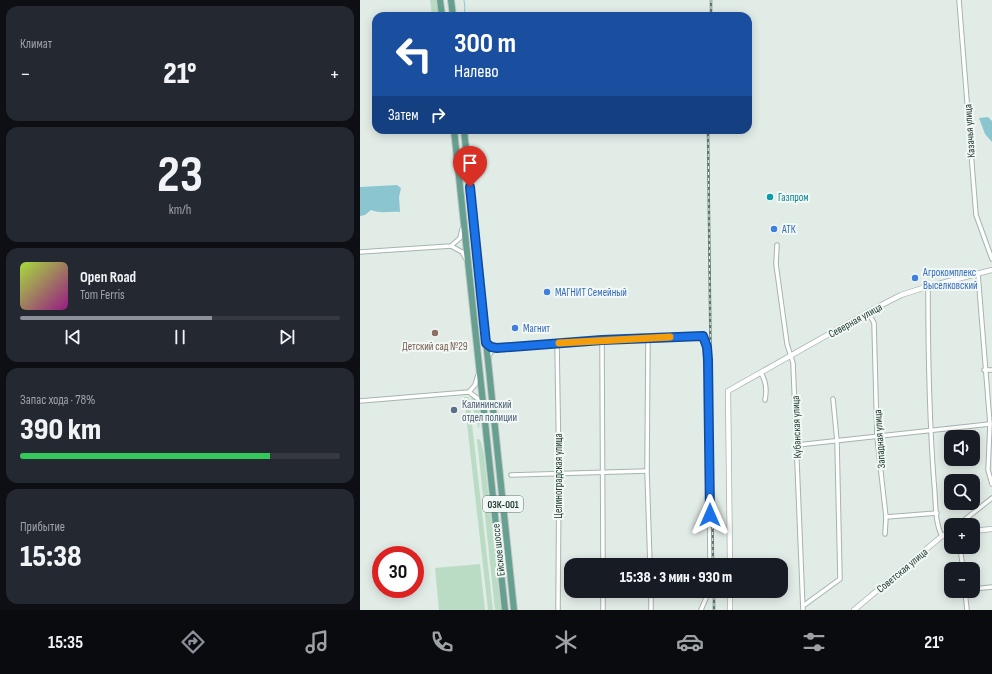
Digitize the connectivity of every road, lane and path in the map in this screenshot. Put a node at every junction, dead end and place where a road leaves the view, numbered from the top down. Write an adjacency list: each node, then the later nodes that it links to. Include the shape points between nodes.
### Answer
1 (440, 0): 4 (main road)
2 (451, 0): 5 (main road)
3 (959, 0): 12 (street, Казачья улица, via 976,215)
4 (442, 12)
5 (452, 12)
6 (454, 134): 8 (main road, Ейское шоссе / 03К-001)
7 (464, 134): 20 (main road, Ейское шоссе / 03К-001)
8 (463, 215): 10 (street, via 462,235); 13 (main road, Ейское шоссе / 03К-001)
9 (777, 245): 23 (street, Кубанская улица, via 776,264 787,344)
10 (451, 246): 11 (street); 13 (street, via 462,252)
11 (360, 252)
12 (992, 260)
13 (468, 263): 24 (main road, Ейское шоссе / 03К-001)
14 (992, 270): 15 (street, Северная улица)
15 (978, 274): 16 (street, Северная улица); 26 (street)
16 (928, 287): 17 (street, Северная улица, via 901,295); 35 (street)
17 (868, 312): 23 (street, Северная улица); 36 (street, Западная улица, via 874,323)
18 (648, 337): 19 (street); 39 (street); 54 (street, via 703,336 707,347)
19 (602, 340): 21 (street); 40 (street)
20 (486, 343): 22 (street); 25 (main road, Ейское шоссе / 03К-001)
21 (557, 343): 22 (street); 41 (street, Целиноградская улица)
22 (497, 348): 25 (street)
23 (792, 356): 28 (street, Северная улица); 38 (street, Кубанская улица)
24 (478, 358): 29 (street, via 478,377); 33 (main road, Ейское шоссе / 03К-001)
25 (488, 358): 65 (main road, Ейское шоссе / 03К-001)
26 (984, 370): 27 (street); 34 (street)
27 (992, 370)
28 (761, 373): 31 (street, via 766,391); 55 (street, Северная улица, via 728,391)
29 (469, 392): 32 (street); 33 (street, via 477,398)
30 (833, 399): 37 (street)
31 (765, 400)
32 (360, 401)
33 (483, 408): 63 (main road, Ейское шоссе / 03К-001)
34 (990, 424): 35 (street); 43 (street, via 988,470)
35 (930, 430): 36 (street); 45 (street)
36 (877, 437): 37 (street); 46 (street, Западная улица)
37 (837, 441): 38 (street); 64 (street, via 840,579)
38 (797, 445): 64 (street, Кубанская улица)
39 (647, 471): 40 (street); 53 (street)
40 (603, 472): 41 (street); 52 (street)
41 (559, 473): 42 (street); 66 (street, Целиноградская улица)
42 (511, 476)
43 (992, 484)
44 (992, 498): 47 (street)
45 (937, 513): 46 (street); 51 (street)
46 (886, 517): 50 (street, Западная улица)
47 (967, 518)
48 (992, 529): 49 (street)
49 (980, 531)
50 (885, 534)
51 (942, 536): 71 (street, Советская улица)
52 (603, 558)
53 (650, 558)
54 (710, 558)
55 (730, 558)
56 (992, 587): 57 (street)
57 (980, 588)
58 (603, 598): 67 (street)
59 (650, 598): 68 (street)
60 (705, 598): 69 (street)
61 (730, 598): 70 (street)
62 (966, 598): 72 (street)
63 (504, 608)
64 (803, 608)
65 (514, 610)
66 (558, 610)
67 (604, 610)
68 (651, 610)
69 (701, 610)
70 (730, 610)
71 (854, 610)
72 (967, 610)

